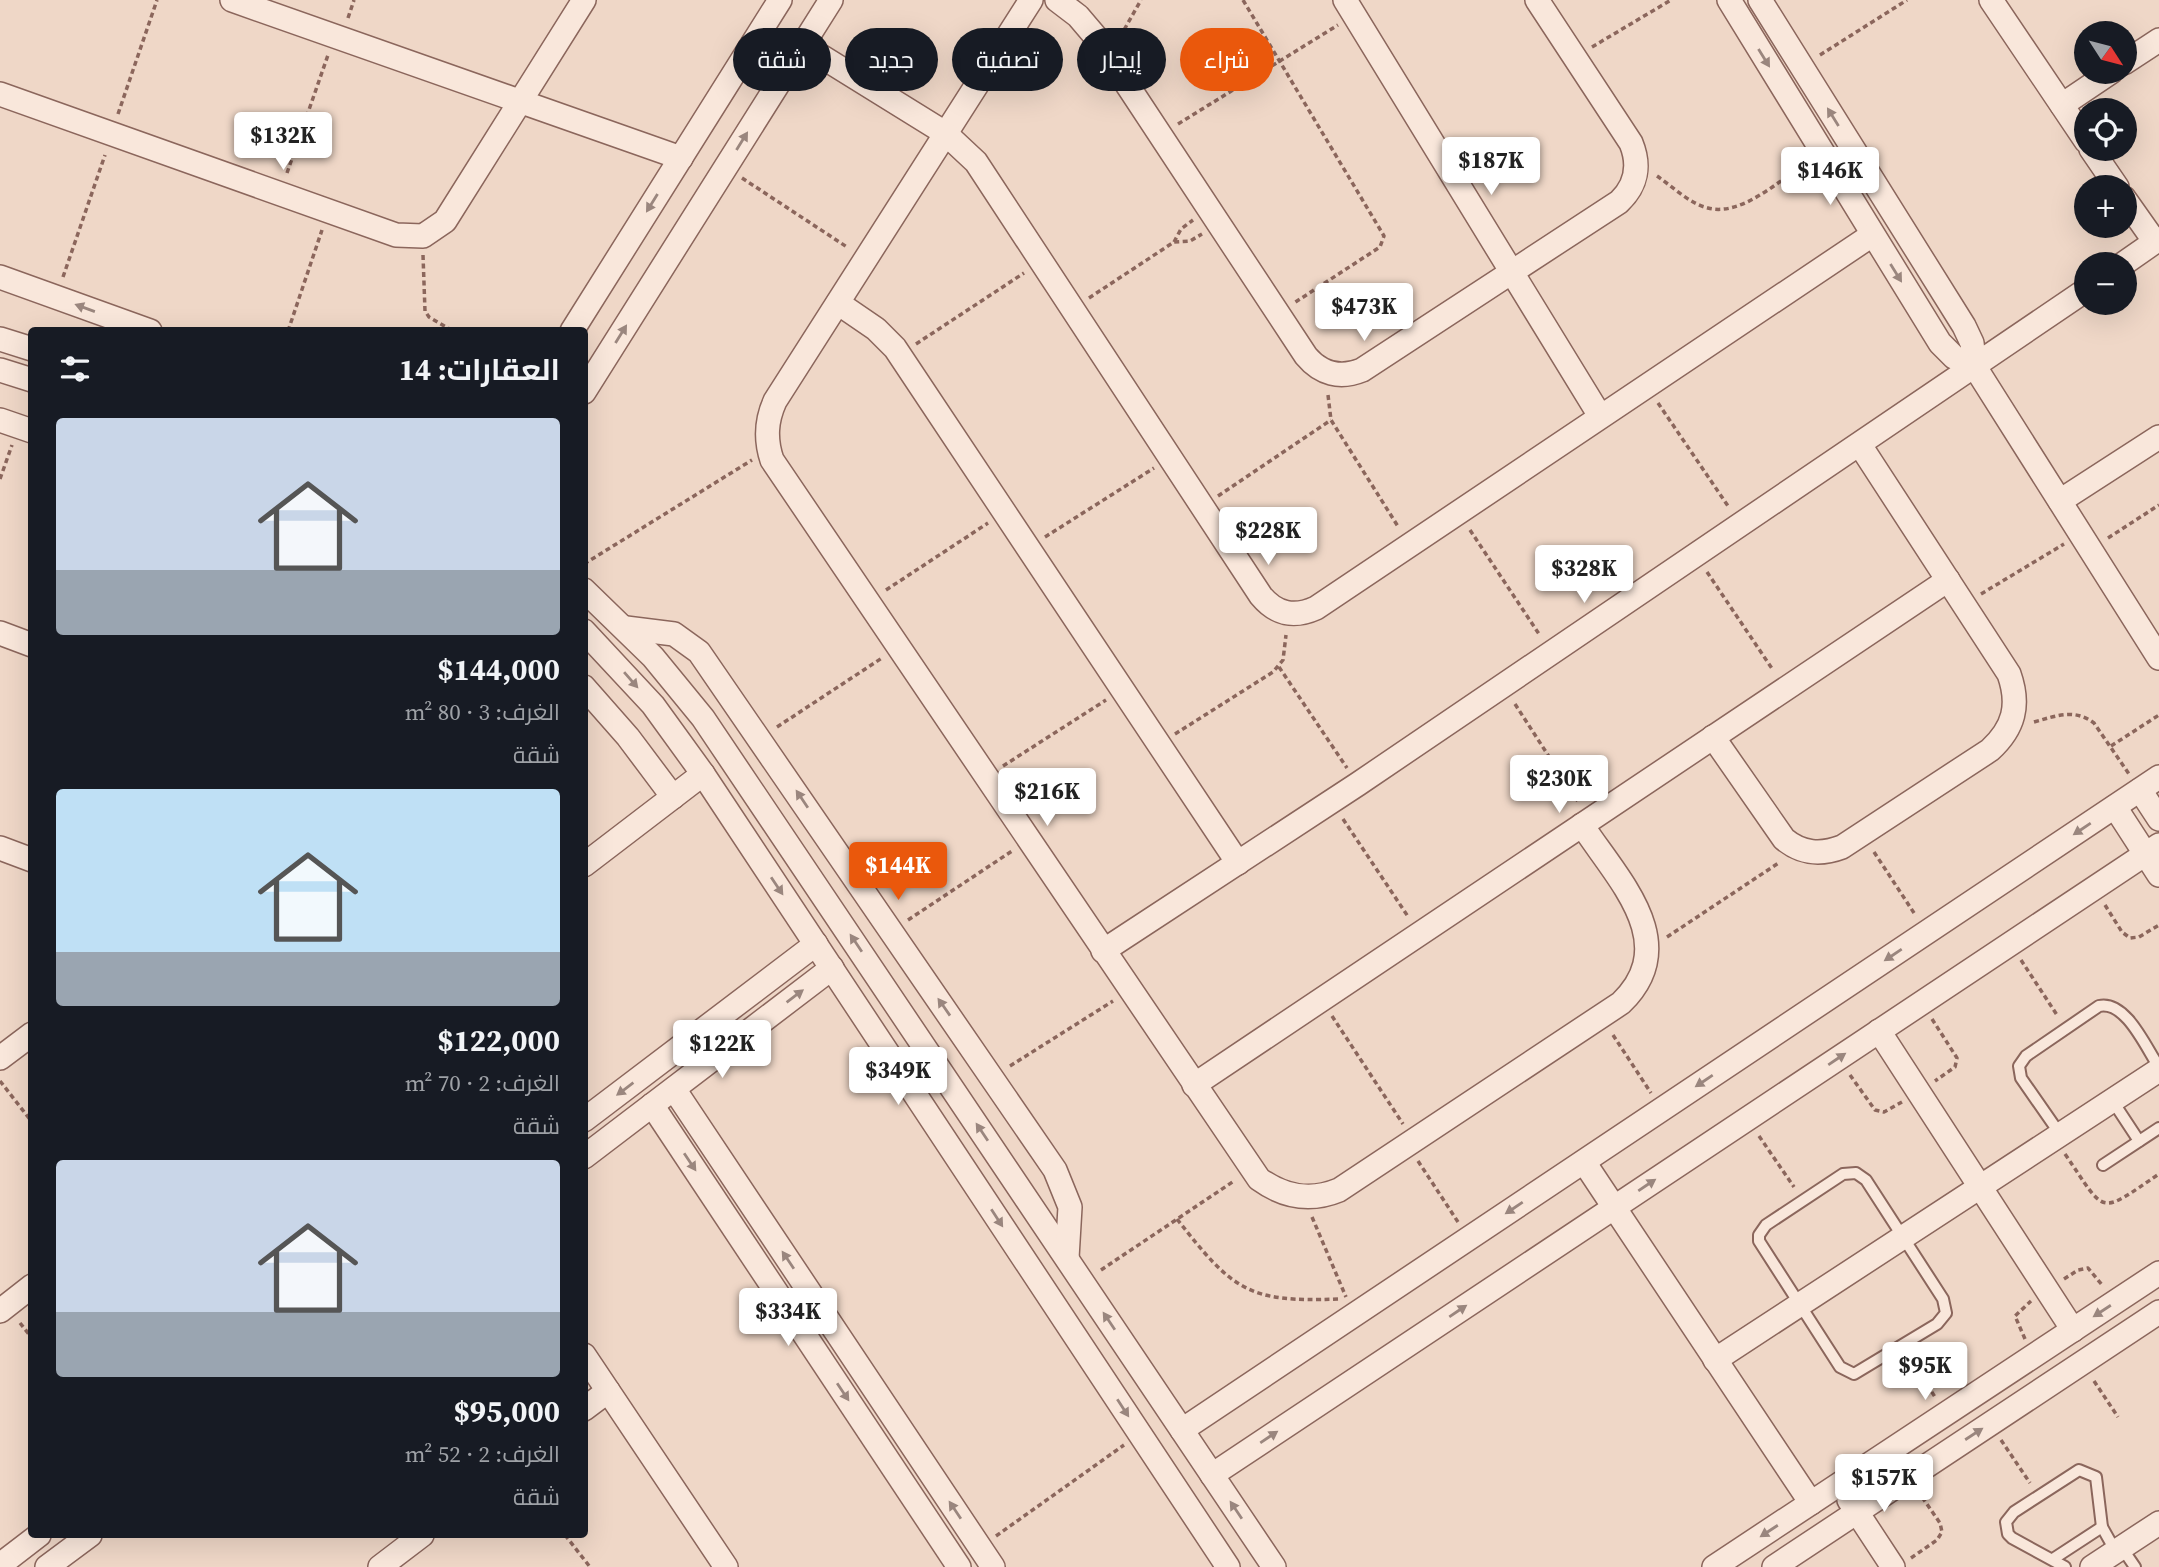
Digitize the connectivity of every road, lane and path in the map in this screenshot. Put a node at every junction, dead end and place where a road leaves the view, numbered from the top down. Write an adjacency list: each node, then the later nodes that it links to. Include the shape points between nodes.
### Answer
1 (232, 0): 19 (street)
2 (584, 0): 30 (street)
3 (780, 0): 36 (street)
4 (831, 0): 16 (street)
5 (1031, 0): 33 (street)
6 (1057, 0): 17 (street)
7 (1141, 0): 18 (path)
8 (1243, 0): 23 (path)
9 (1537, 0): 22 (street)
10 (1671, 0): 22 (path)
11 (1728, 0): 35 (street, one-way to 35)
12 (1760, 0): 25 (street)
13 (1907, 0): 25 (path)
14 (1991, 0): 31 (street)
15 (1350, 8): 23 (path); 50 (street)
16 (813, 28)
17 (1089, 28)
18 (1126, 28)
19 (334, 36): 30 (street); 39 (path)
20 (2159, 40): 21 (street)
21 (2137, 54)
22 (1575, 58): 37 (street, via 1631,143)
23 (1280, 61): 34 (path); 55 (path, via 1384,236 1380,247)
24 (831, 62): 33 (street)
25 (1801, 66): 63 (street, one-way to 25, via 1964,326)
26 (2093, 84): 31 (street)
27 (774, 91): 38 (street, one-way to 27)
28 (1131, 91): 34 (street)
29 (0, 94): 39 (street)
30 (520, 102): 36 (street); 44 (street, via 445,221)
31 (2062, 104): 32 (street)
32 (2074, 122)
33 (945, 134): 48 (street); 49 (street, via 976,162)
34 (1160, 135): 42 (street)
35 (1822, 153): 37 (path, via 1742,204 1718,210 1693,202); 43 (street)
36 (681, 158): 59 (street, one-way to 59)
37 (1637, 162): 50 (street, via 1631,188 1619,202)
38 (726, 167): 48 (path); 67 (street, one-way to 38)
39 (280, 194): 40 (street)
40 (328, 211): 44 (street, via 396,235); 57 (path)
41 (2137, 215): 45 (street)
42 (1214, 217): 46 (path, via 1181,229); 46 (path, via 1190,242); 55 (street)
43 (1872, 235): 63 (street, one-way to 63, via 1940,343 1954,357); 68 (street)
44 (423, 236): 58 (path, via 425,311)
45 (2157, 241): 47 (street)
46 (1174, 242): 54 (path)
47 (2137, 255)
48 (866, 259): 53 (street)
49 (1041, 261): 54 (street); 62 (path)
50 (1512, 272): 65 (street, via 1363,370); 69 (street)
51 (0, 277): 56 (street, one-way to 51)
52 (2074, 298): 63 (street)
53 (838, 303): 62 (street, via 883,335); 74 (street, via 771,410)
54 (1072, 309): 75 (street)
55 (1278, 314): 65 (street, via 1313,364)
56 (139, 327)
57 (289, 327)
58 (446, 327)
59 (575, 327)
60 (0, 339): 61 (street)
61 (28, 348)
62 (900, 355): 80 (street)
63 (1975, 366): 72 (street); 77 (street)
64 (0, 370): 66 (street)
65 (1331, 374): 70 (path, via 1327,407)
66 (28, 379)
67 (588, 385)
68 (1646, 385): 69 (street); 82 (path)
69 (1600, 416): 81 (street)
70 (1331, 419): 79 (path); 84 (path)
71 (17, 426): 76 (path)
72 (1860, 445): 82 (street); 88 (street)
73 (2156, 445): 77 (street)
74 (769, 450): 87 (path); 90 (street)
75 (1170, 457): 79 (street); 85 (path)
76 (0, 479)
77 (2060, 501): 83 (street)
78 (2159, 505): 83 (path)
79 (1202, 507): 92 (street, via 1261,596)
80 (1004, 512): 85 (street); 90 (path)
81 (1458, 512): 84 (street); 98 (path)
82 (1741, 526): 86 (street)
83 (2086, 542): 91 (path); 99 (street)
84 (1409, 545): 92 (street, via 1315,608)
85 (1028, 548): 103 (street)
86 (1696, 556): 98 (street); 102 (path)
87 (588, 562)
88 (1948, 580): 91 (street); 102 (street)
89 (588, 594): 93 (street)
90 (868, 602): 97 (street)
91 (1964, 604): 106 (street, via 2010,674 2016,702)
92 (1285, 614): 100 (path, via 1285,653)
93 (626, 628): 107 (street, via 664,632 692,645); 121 (street, via 703,718)
94 (0, 633): 96 (street)
95 (588, 635): 111 (street, one-way to 111, via 646,697)
96 (28, 644)
97 (898, 647): 107 (path); 112 (street)
98 (1552, 653): 101 (street)
99 (2159, 658)
100 (1279, 666): 109 (path); 114 (path)
101 (1503, 687): 114 (street); 119 (path)
102 (1786, 688): 108 (street)
103 (1122, 689): 109 (street); 112 (path)
104 (588, 692): 115 (street)
105 (2159, 715): 110 (path)
106 (2009, 729): 110 (path, via 2075,713 2094,723); 120 (street, via 1990,750)
107 (761, 737): 133 (street, one-way to 107)
108 (1713, 737): 119 (street); 124 (street, via 1778,832)
109 (1159, 744): 129 (street)
110 (2111, 747): 113 (path)
111 (703, 774): 115 (street); 126 (street)
112 (986, 777): 122 (street)
113 (2150, 783): 117 (street); 118 (street)
114 (1358, 784): 116 (street)
115 (673, 797): 128 (street)
116 (1332, 802): 129 (street); 135 (path)
117 (2115, 807): 125 (street); 134 (street, one-way to 134)
118 (2159, 818)
119 (1586, 822): 135 (street); 138 (street, via 1640,913)
120 (1862, 834): 124 (street, via 1832,851); 134 (path)
121 (783, 835): 126 (street); 174 (street, one-way to 121)
122 (1028, 840): 133 (path); 139 (street)
123 (0, 848): 127 (street)
124 (1799, 849): 138 (path)
125 (2152, 849): 130 (street); 131 (street)
126 (755, 853): 137 (street, one-way to 137)
127 (28, 858)
128 (588, 861)
129 (1238, 863): 139 (street)
130 (2159, 875)
131 (2094, 888): 132 (path, via 2125,936 2135,939); 136 (street)
132 (2159, 925)
133 (891, 931): 149 (street, one-way to 133)
134 (1927, 932): 155 (street, one-way to 155)
135 (1420, 934): 142 (street)
136 (2010, 943): 144 (path); 145 (street)
137 (816, 944): 140 (street); 157 (street, one-way to 157)
138 (1648, 949): 143 (street, via 1641,979 1632,992)
139 (1103, 951): 141 (street)
140 (832, 968): 152 (street, one-way to 140); 193 (street, one-way to 193)
141 (1130, 991): 149 (path); 151 (street)
142 (1321, 1000): 151 (street); 162 (path)
143 (1601, 1016): 155 (path); 162 (street)
144 (2066, 1029): 148 (lane, via 2099,1006 2111,1005 2122,1012); 160 (lane, via 2022,1060 2019,1072)
145 (1879, 1031): 158 (street, one-way to 145); 167 (street)
146 (28, 1037): 147 (street)
147 (0, 1058)
148 (2159, 1068): 153 (street)
149 (992, 1077): 174 (street, via 1062,1182 1072,1221)
150 (0, 1081): 156 (path)
151 (1194, 1085): 166 (street)
152 (674, 1089): 154 (street); 206 (street, one-way to 152)
153 (2112, 1100): 160 (street); 161 (lane)
154 (652, 1105): 163 (street); 215 (street, one-way to 215)
155 (1661, 1110): 164 (street)
156 (28, 1117)
157 (588, 1117)
158 (1746, 1119): 169 (path); 170 (street, one-way to 158)
159 (2159, 1128): 161 (lane)
160 (2060, 1134): 167 (street)
161 (2139, 1141): 165 (lane)
162 (1410, 1143): 168 (street, via 1339,1190); 173 (path)
163 (588, 1154)
164 (1584, 1162): 170 (street); 173 (street, one-way to 173)
165 (2103, 1165)
166 (1251, 1170): 168 (street, via 1280,1192); 171 (path)
167 (1980, 1186): 172 (street); 182 (street)
168 (1304, 1197): 179 (path)
169 (1804, 1200): 172 (lane, via 1843,1174 1856,1173 1866,1180); 178 (lane, via 1766,1225 1759,1235)
170 (1614, 1207): 184 (street); 194 (street, one-way to 170)
171 (1177, 1219): 176 (path); 179 (path, via 1224,1275 1252,1292)
172 (1903, 1237): 178 (street); 183 (lane, via 1943,1299 1946,1313)
173 (1469, 1238): 179 (street)
174 (1066, 1258): 176 (street)
175 (2159, 1273): 182 (street, one-way to 182)
176 (1083, 1283): 192 (street, one-way to 176)
177 (28, 1289): 180 (street)
178 (1799, 1305): 183 (lane, via 1848,1374 1860,1374); 184 (street)
179 (1351, 1307): 192 (street)
180 (0, 1311)
181 (2159, 1312): 186 (street)
182 (2073, 1330): 189 (street)
183 (1902, 1346): 189 (path)
184 (1715, 1360): 198 (street)
185 (588, 1361): 187 (street)
186 (2082, 1363): 190 (path); 191 (street)
187 (608, 1391): 188 (street); 214 (street)
188 (588, 1406)
189 (1946, 1414): 196 (street)
190 (2118, 1418)
191 (1990, 1423): 195 (street, one-way to 191); 197 (path)
192 (1182, 1430): 194 (street)
193 (1140, 1434): 206 (path); 217 (street)
194 (1212, 1475): 218 (street, one-way to 194)
195 (1908, 1478): 199 (street); 209 (path, via 1942,1532)
196 (1839, 1485): 198 (street); 199 (street)
197 (2039, 1496): 201 (lane, via 2079,1470 2091,1473 2098,1483); 208 (lane, via 2009,1516 2005,1528 2012,1538)
198 (1811, 1503): 219 (street, one-way to 219)
199 (1857, 1512): 209 (street); 220 (street)
200 (2159, 1523): 207 (street)
201 (2102, 1527): 207 (lane); 208 (lane)
202 (35, 1538): 210 (street)
203 (86, 1538): 211 (street)
204 (418, 1538): 212 (street)
205 (567, 1538): 213 (path)
206 (980, 1547): 216 (street)
207 (2119, 1550): 222 (street); 223 (lane)
208 (2053, 1559): 221 (lane)
209 (1900, 1564)
210 (0, 1565)
211 (47, 1567)
212 (380, 1567)
213 (590, 1567)
214 (726, 1567)
215 (959, 1567)
216 (993, 1567)
217 (1228, 1567)
218 (1274, 1567)
219 (1714, 1567)
220 (1774, 1567)
221 (2065, 1567)
222 (2092, 1567)
223 (2135, 1567)

